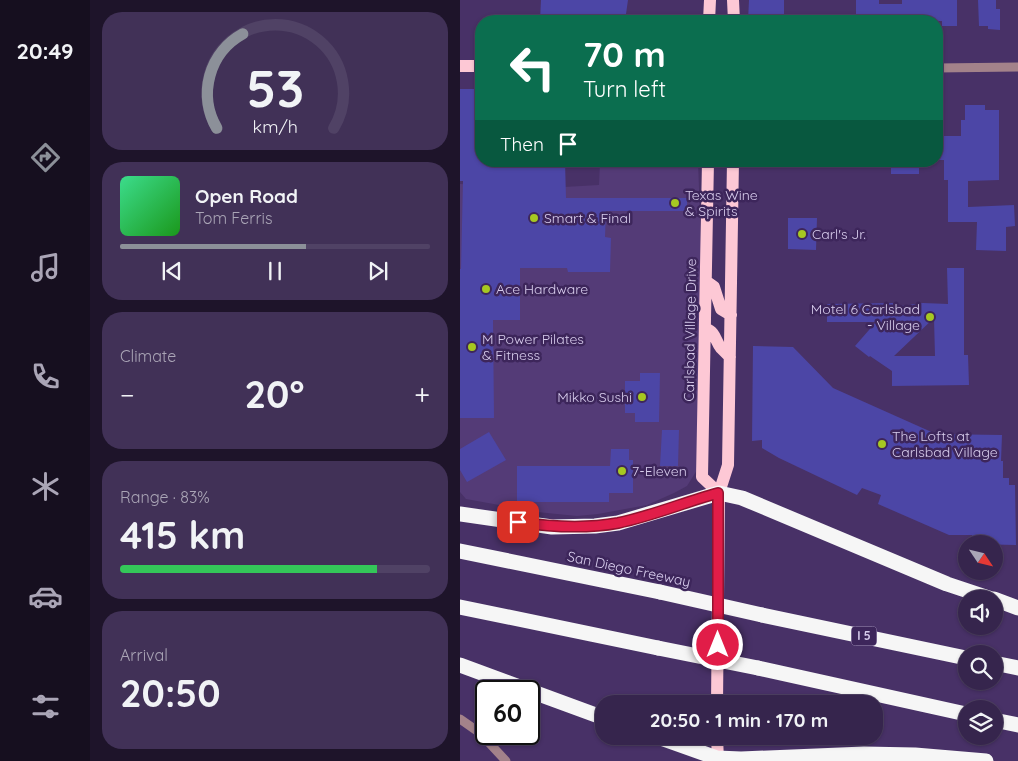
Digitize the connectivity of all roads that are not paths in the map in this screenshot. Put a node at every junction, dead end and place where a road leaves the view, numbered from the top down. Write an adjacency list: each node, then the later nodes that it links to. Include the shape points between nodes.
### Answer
1 (710, 0): 3 (main road)
2 (734, 0): 4 (main road)
3 (709, 15)
4 (734, 15)
5 (460, 66): 6 (main road)
6 (475, 66)
7 (1018, 67): 8 (street)
8 (943, 68)
9 (708, 167): 11 (main road, Carlsbad Village Drive)
10 (733, 167): 12 (main road)
11 (707, 282): 12 (main road, via 714,286 721,309); 13 (main road, Carlsbad Village Drive)
12 (731, 315): 14 (main road)
13 (706, 329): 14 (main road, via 711,330 722,350); 15 (main road, Carlsbad Village Drive, via 702,477)
14 (730, 357): 15 (main road, via 728,465)
15 (718, 493): 16 (highway, via 625,521 594,526 552,527); 18 (highway, via 742,498); 26 (main road)
16 (460, 514)
17 (460, 551): 22 (highway, San Diego Freeway / I 5, bridge)
18 (965, 590)
19 (1003, 603): 21 (highway)
20 (460, 608): 27 (highway, bridge)
21 (1018, 608)
22 (958, 656)
23 (460, 665): 28 (highway)
24 (1003, 665): 25 (highway)
25 (1018, 668)
26 (717, 695)
27 (958, 712)
28 (595, 715)
29 (460, 719): 35 (street, via 480,733)
30 (1003, 722): 31 (highway)
31 (1018, 725)
32 (678, 745): 34 (highway)
33 (717, 745): 34 (main road)
34 (717, 760): 36 (highway, via 864,754)
35 (506, 761)
36 (986, 761)

